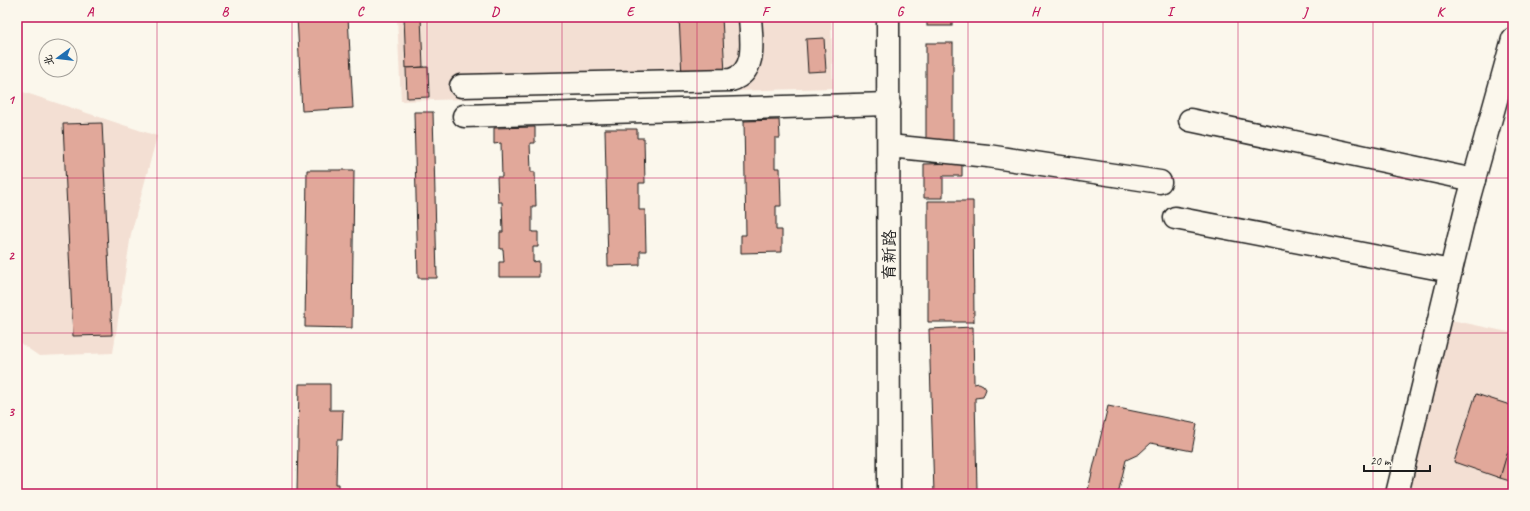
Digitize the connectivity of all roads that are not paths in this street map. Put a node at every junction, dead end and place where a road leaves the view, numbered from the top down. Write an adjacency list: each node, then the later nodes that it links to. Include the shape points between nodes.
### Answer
1 (750, 17): 4 (street, via 751,60 739,78 731,80)
2 (888, 17): 5 (street, 育新路)
3 (1513, 39): 9 (street)
4 (461, 86)
5 (889, 104): 6 (street); 8 (street, 育新路)
6 (464, 116)
7 (1190, 120): 9 (street)
8 (889, 146): 10 (street, via 988,156); 13 (street, 育新路)
9 (1474, 180): 12 (street)
10 (1160, 182)
11 (1175, 218): 12 (street)
12 (1451, 271): 14 (street)
13 (889, 494)
14 (1397, 494)

